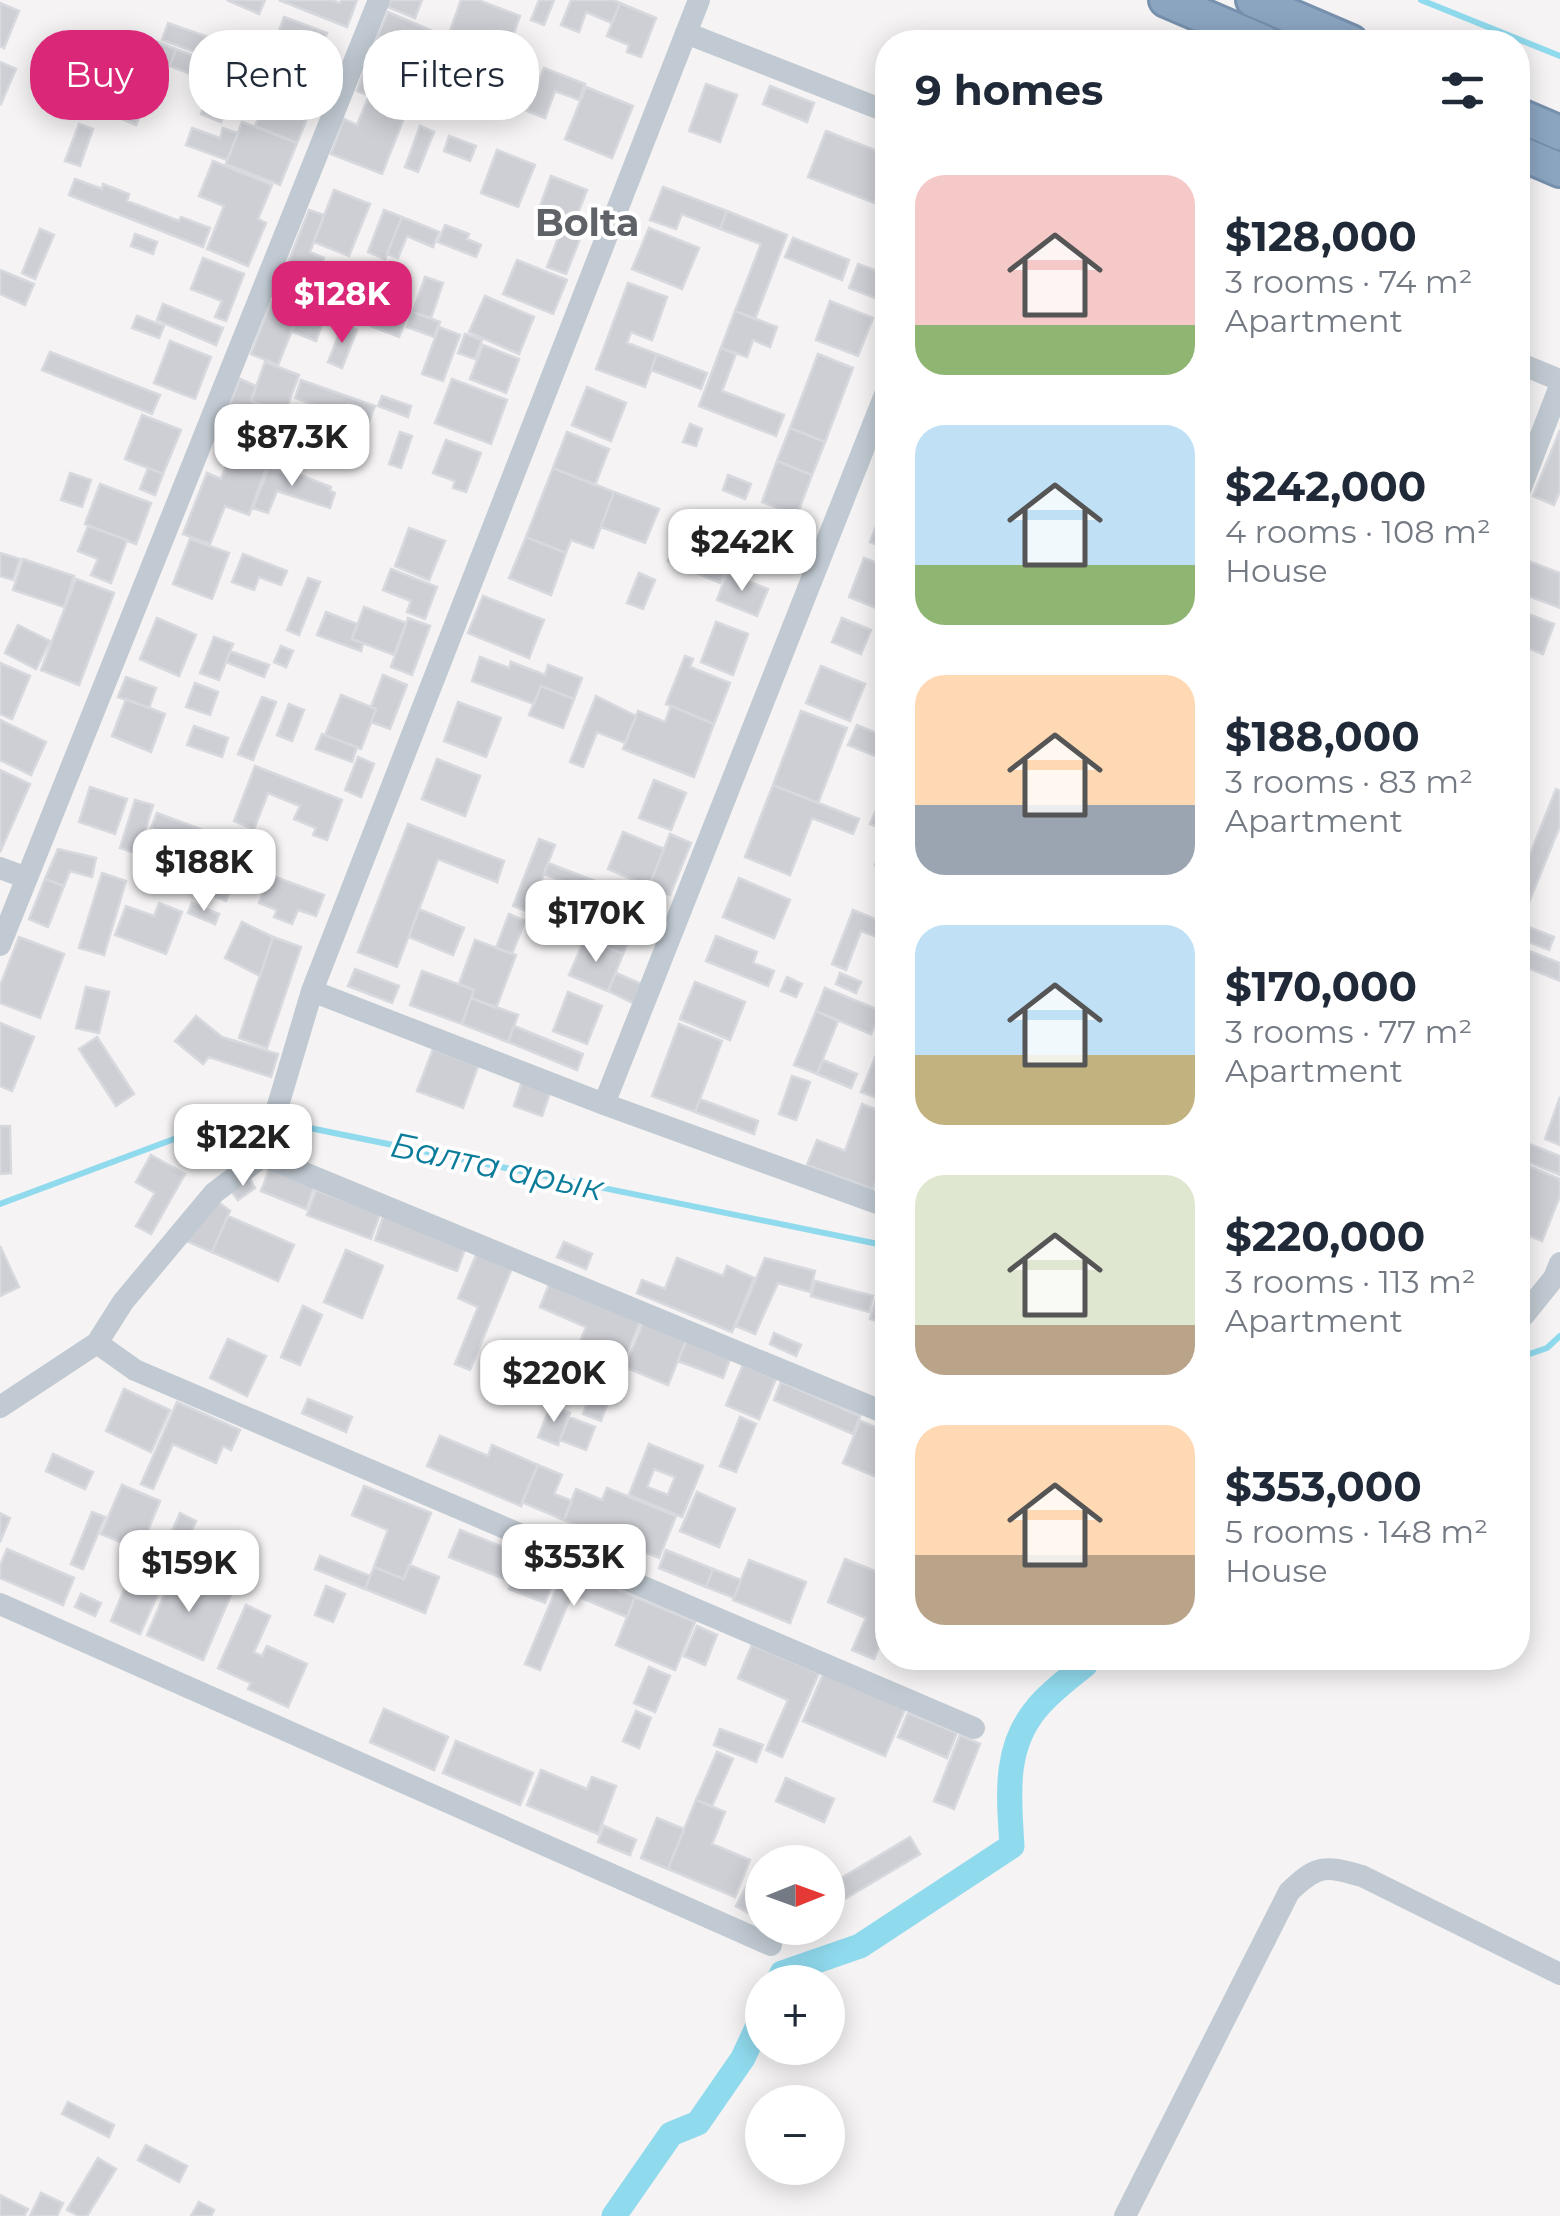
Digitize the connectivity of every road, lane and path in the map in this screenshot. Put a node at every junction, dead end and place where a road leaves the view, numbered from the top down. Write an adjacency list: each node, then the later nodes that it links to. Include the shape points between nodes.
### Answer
1 (379, 0): 18 (street)
2 (699, 0): 7 (street)
3 (1166, 0): 5 (highway)
4 (1253, 0): 6 (highway)
5 (1236, 30)
6 (1323, 30)
7 (686, 33): 8 (street); 20 (street)
8 (875, 107)
9 (1530, 120): 10 (highway)
10 (1560, 133)
11 (1530, 157): 12 (highway)
12 (1560, 170)
13 (1530, 369): 14 (street)
14 (1560, 383): 16 (street)
15 (875, 420): 21 (street)
16 (1530, 463)
17 (0, 868): 18 (street)
18 (27, 878): 19 (street)
19 (0, 945)
20 (312, 991): 21 (street); 22 (street)
21 (604, 1104): 23 (street)
22 (263, 1156): 26 (street, via 214,1194 122,1302); 28 (street)
23 (875, 1202)
24 (1560, 1263): 25 (street)
25 (1530, 1308)
26 (96, 1343): 27 (street); 30 (street, via 135,1370)
27 (0, 1408)
28 (875, 1409)
29 (0, 1604): 31 (street)
30 (974, 1728)
31 (771, 1946)
32 (1560, 1974): 33 (street, via 1362,1876 1311,1870 1288,1892)
33 (1125, 2216)

